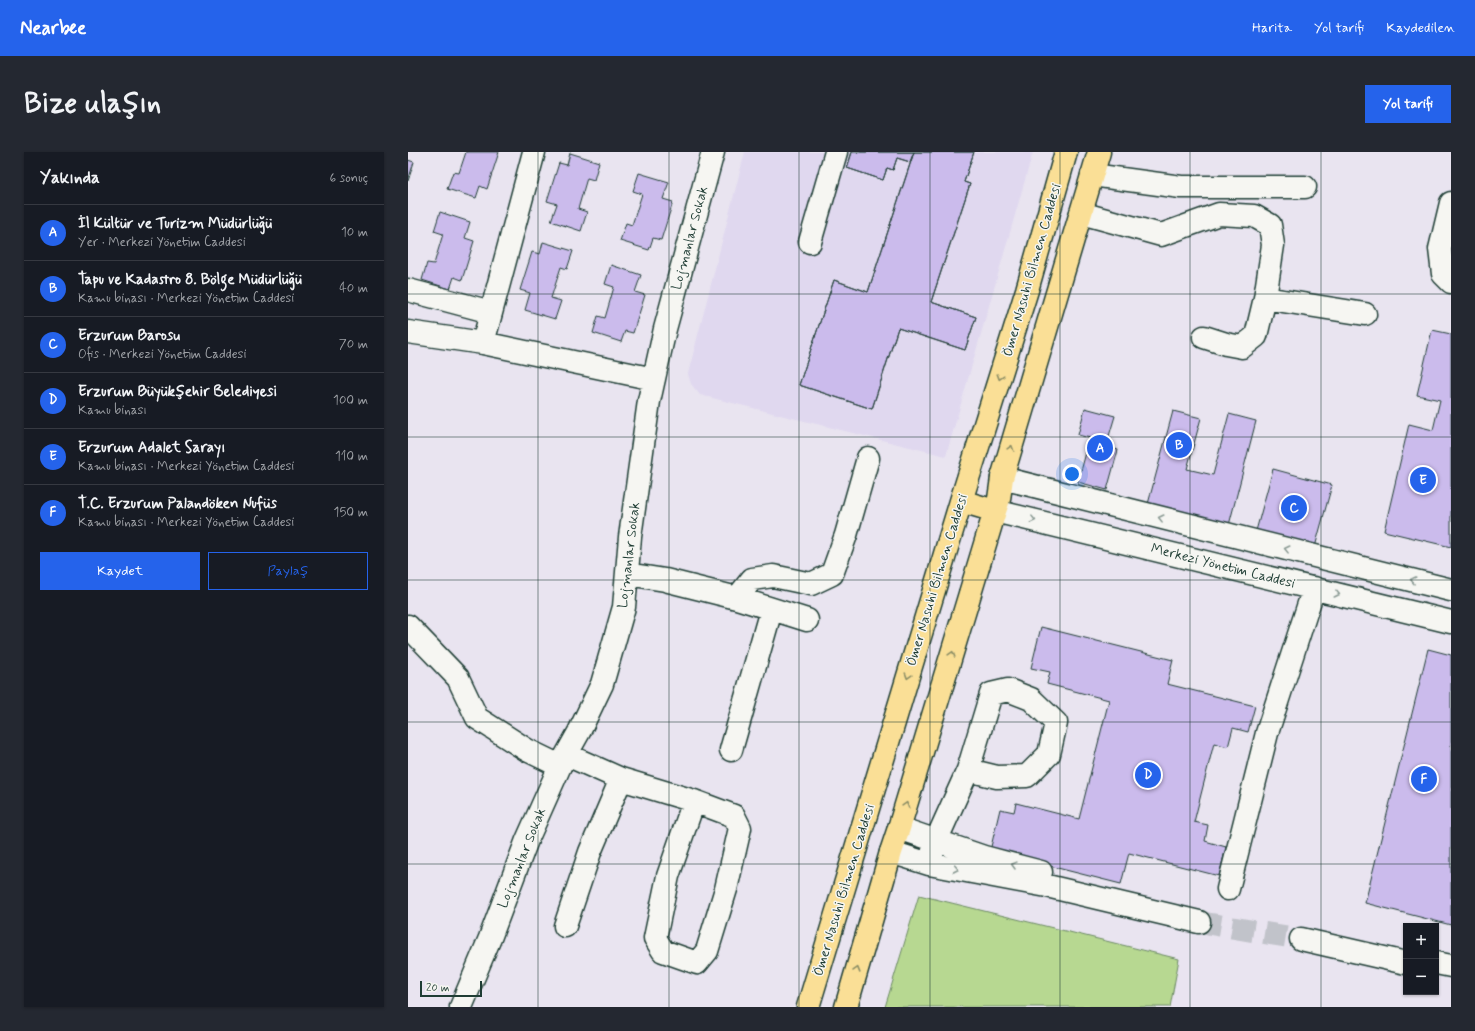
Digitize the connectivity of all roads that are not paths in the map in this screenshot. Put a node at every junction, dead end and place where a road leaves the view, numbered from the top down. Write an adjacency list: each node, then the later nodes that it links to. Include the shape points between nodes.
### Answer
1 (534, 152): 14 (street)
2 (713, 152): 19 (street, Lojmanlar Sokak)
3 (836, 152): 10 (street)
4 (1066, 152): 21 (main road, Ömer Nasuhi Bilmen Caddesi, one-way to 21, via 1027,290)
5 (1099, 152): 6 (main road)
6 (1092, 175): 7 (street, via 1181,187); 9 (main road)
7 (1305, 187)
8 (1451, 203): 11 (street, via 1440,248 1443,274)
9 (1081, 213): 13 (street, via 1161,235 1219,214 1254,216 1270,225 1273,245); 22 (main road, one-way to 9)
10 (810, 242)
11 (1451, 282)
12 (408, 290): 14 (street)
13 (1265, 298): 15 (street); 17 (street, via 1256,336 1242,347)
14 (491, 312): 18 (street)
15 (1365, 314)
16 (408, 332): 18 (street)
17 (1204, 337)
18 (483, 343): 19 (street)
19 (654, 379): 25 (street, Lojmanlar Sokak, via 632,522)
20 (868, 458): 28 (street, via 846,536 832,574 811,584 773,576 752,578)
21 (971, 470): 22 (main road); 23 (main road, Ömer Nasuhi Bilmen Caddesi)
22 (1002, 478): 24 (main road); 27 (street, one-way to 22)
23 (961, 501): 24 (main road); 51 (main road, Ömer Nasuhi Bilmen Caddesi, one-way to 51)
24 (996, 511): 26 (street, Merkezi Yönetim Caddesi, one-way to 26); 38 (main road, one-way to 24)
25 (627, 574): 28 (street, via 665,580); 34 (street, Lojmanlar Sokak, via 624,607 602,684)
26 (1314, 588): 31 (street, Merkezi Yönetim Caddesi, one-way to 31); 42 (street, via 1267,733)
27 (1451, 590)
28 (737, 598): 29 (street)
29 (771, 610): 30 (street); 33 (street)
30 (807, 620)
31 (1451, 622)
32 (408, 626): 34 (street, via 458,678 477,718 527,750)
33 (731, 750)
34 (564, 760): 36 (street); 50 (street, Lojmanlar Sokak, via 527,840)
35 (968, 770): 35 (street, via 991,694 1008,690 1031,699 1056,723 1049,754 1027,776 997,777); 39 (street)
36 (621, 779): 37 (street); 43 (street, via 590,852)
37 (694, 801): 37 (street, via 668,876 656,938 663,951 697,962 707,951 726,888 740,828 734,816)
38 (900, 828): 39 (street); 40 (main road)
39 (936, 841): 41 (street); 41 (street, one-way to 39, via 1200,918)
40 (891, 852): 41 (street); 52 (main road, one-way to 40)
41 (929, 864)
42 (1228, 889)
43 (565, 926)
44 (1403, 955): 45 (street, via 1302,935)
45 (1403, 962)
46 (1439, 964): 47 (street)
47 (1451, 966)
48 (1439, 971): 49 (street)
49 (1451, 974)
50 (462, 1007)
51 (808, 1007)
52 (846, 1007)

